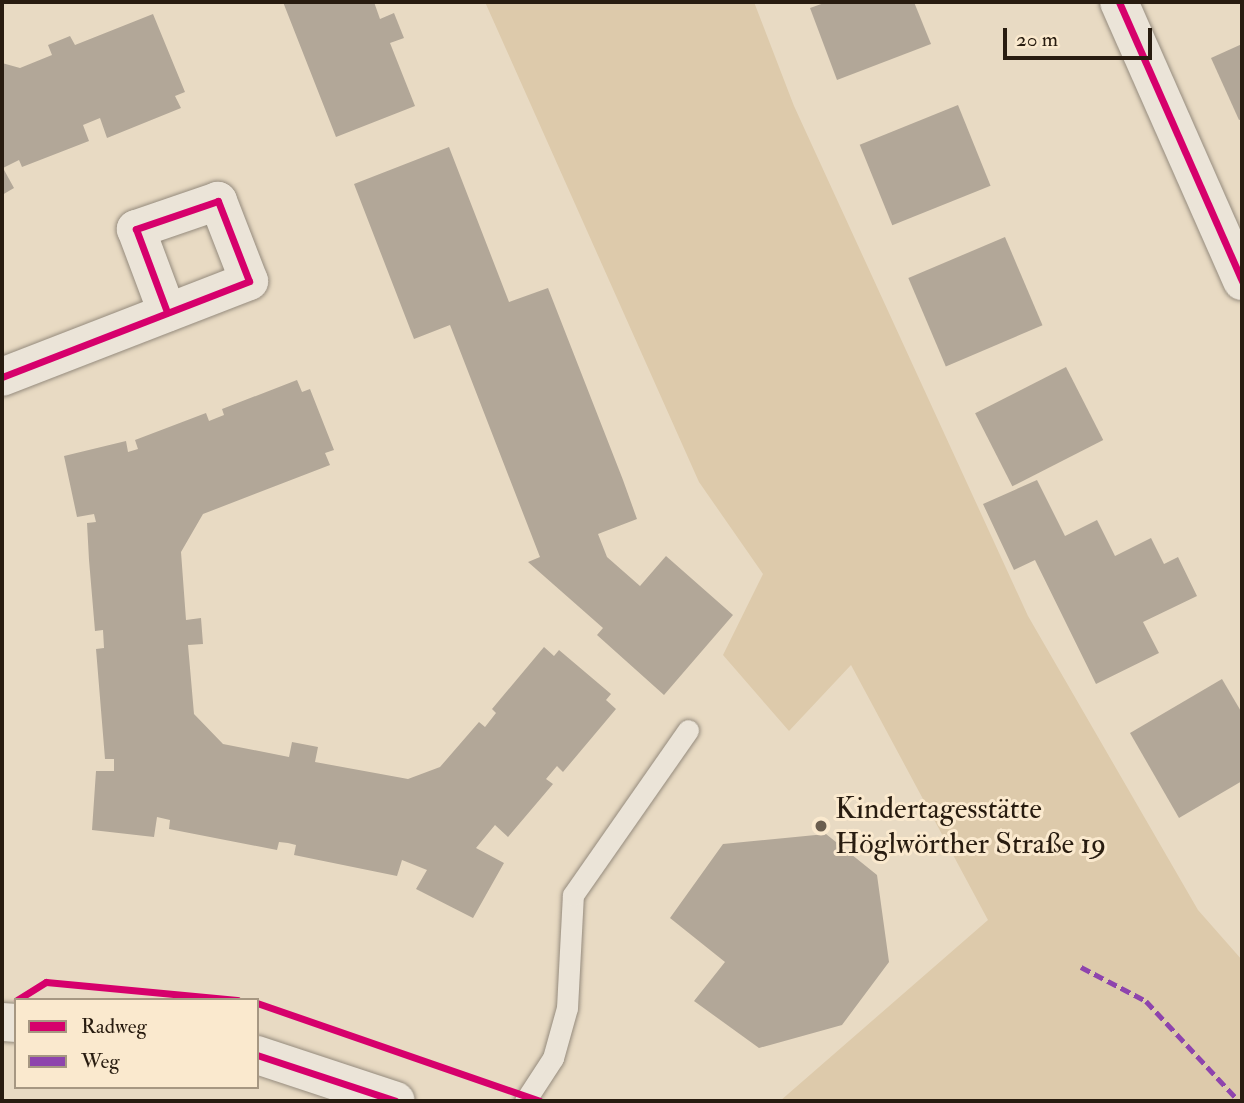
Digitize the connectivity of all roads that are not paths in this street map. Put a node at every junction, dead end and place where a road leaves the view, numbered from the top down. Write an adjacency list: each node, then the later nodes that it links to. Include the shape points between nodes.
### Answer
1 (1119, 2): 2 (street)
2 (1242, 281)
3 (167, 312): 4 (street)
4 (2, 377)
5 (688, 730): 8 (lane, via 573,895 568,1007 553,1058)
6 (259, 1056): 7 (street)
7 (397, 1101)
8 (525, 1101)

